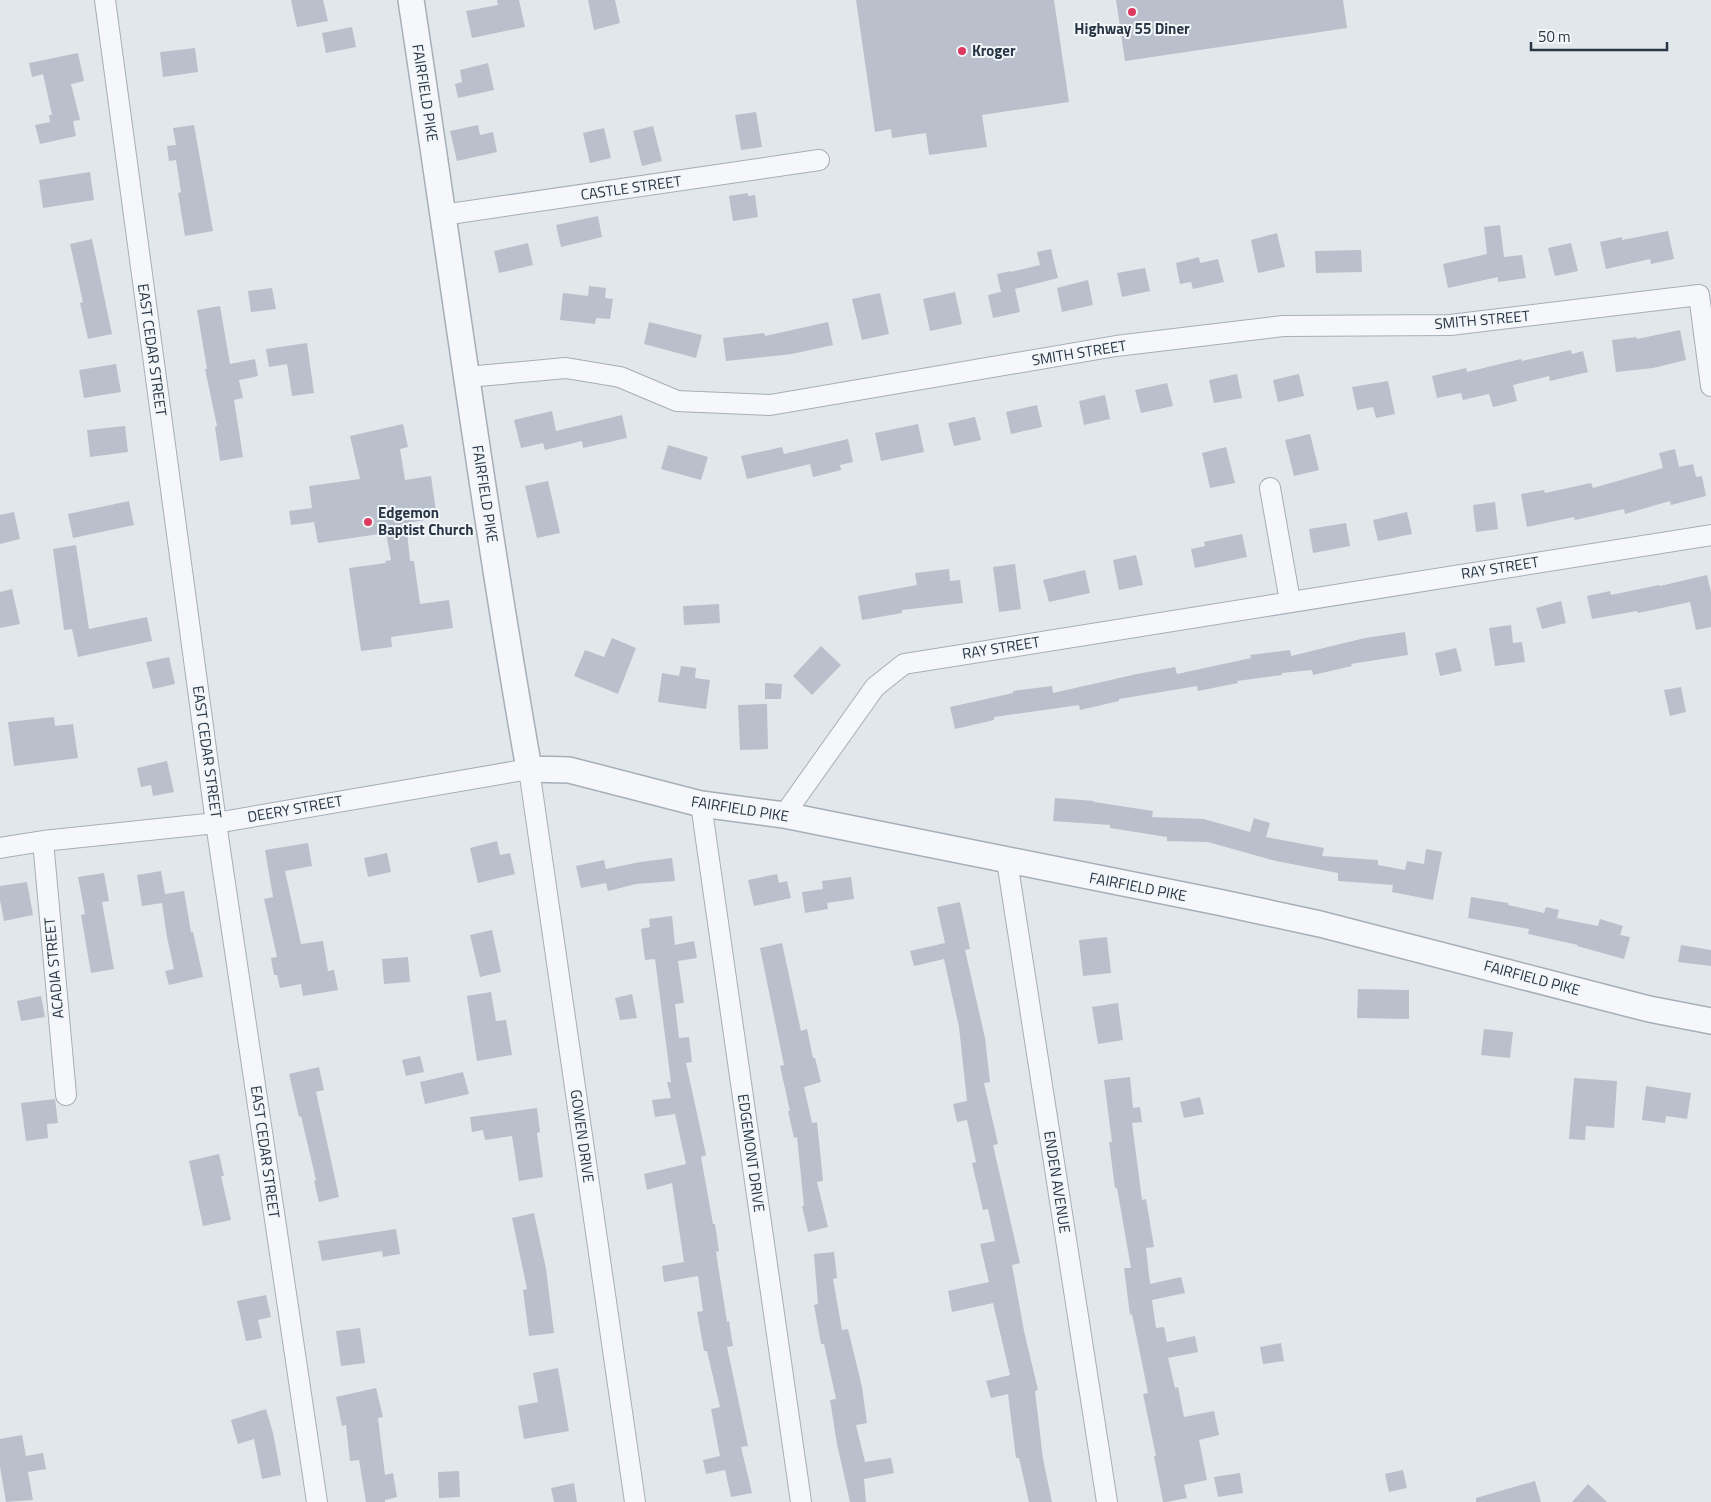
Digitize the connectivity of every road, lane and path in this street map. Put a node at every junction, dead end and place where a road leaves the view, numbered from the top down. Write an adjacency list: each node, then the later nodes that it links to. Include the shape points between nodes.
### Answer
1 (104, 0): 13 (street, EAST CEDAR STREET)
2 (411, 0): 4 (street, FAIRFIELD PIKE)
3 (819, 160): 4 (street, CASTLE STREET)
4 (443, 215): 5 (street, FAIRFIELD PIKE)
5 (467, 377): 6 (street, SMITH STREET, via 566,368 620,377 677,401 770,405 1136,343 1284,326 1450,325 1698,295); 10 (street, FAIRFIELD PIKE)
6 (1711, 386)
7 (1270, 488): 9 (street)
8 (1711, 535): 9 (street, RAY STREET)
9 (1290, 602): 12 (street, RAY STREET, via 904,664 875,687)
10 (529, 769): 11 (street, FAIRFIELD PIKE, via 569,770); 13 (street, DEERY STREET); 20 (street, GOWEN DRIVE)
11 (701, 804): 12 (street, FAIRFIELD PIKE); 21 (street, EDGEMONT DRIVE)
12 (784, 816): 16 (street, FAIRFIELD PIKE)
13 (216, 823): 14 (street, DEERY STREET); 19 (street, EAST CEDAR STREET)
14 (43, 841): 15 (street, DEERY STREET); 18 (street, ACADIA STREET)
15 (0, 848)
16 (1007, 861): 17 (street, FAIRFIELD PIKE, via 1311,922 1649,1009); 22 (street, ENDEN AVENUE)
17 (1711, 1021)
18 (66, 1095)
19 (317, 1502)
20 (635, 1502)
21 (801, 1502)
22 (1107, 1502)

